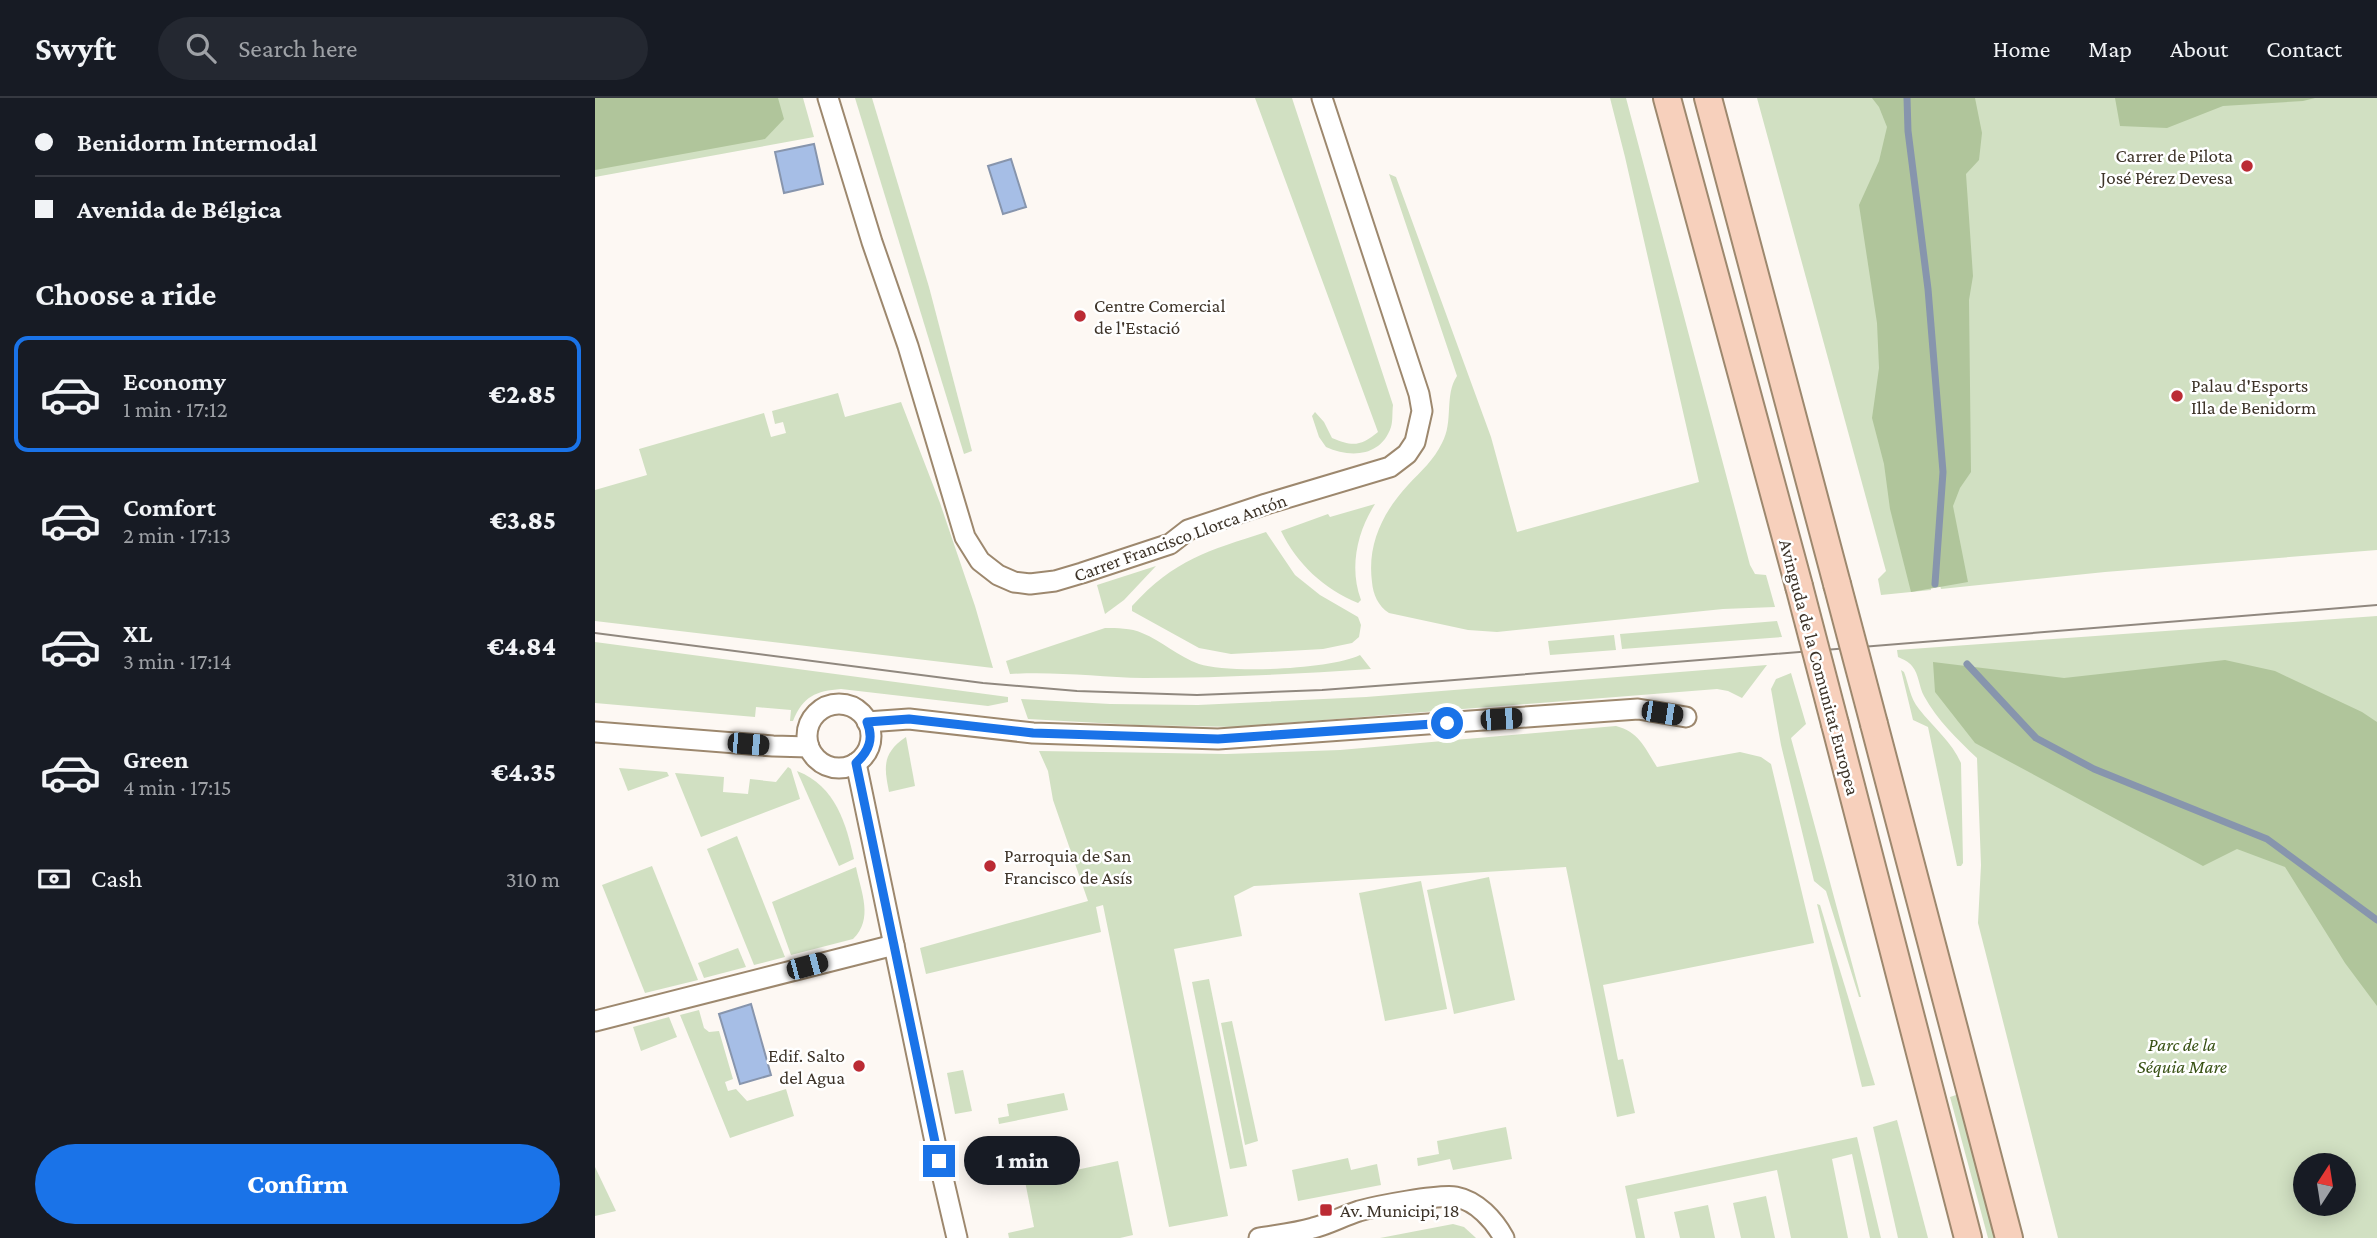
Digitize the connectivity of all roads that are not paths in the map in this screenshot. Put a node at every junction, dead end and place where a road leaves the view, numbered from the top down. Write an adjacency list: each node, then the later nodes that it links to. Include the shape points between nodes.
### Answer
1 (828, 98): 2 (street, Carrer Francisco Llorca Antón, via 965,537 980,561 998,575 1030,584 1082,573 1170,544 1188,530 1390,467 1411,448 1422,411 1419,394)
2 (1322, 98)
3 (1667, 98): 15 (main road, Avinguda de la Comunitat Europea, bridge)
4 (1708, 98): 16 (main road, Avinguda de la Comunitat Europea, bridge)
5 (1686, 717): 6 (street, via 1638,709 1218,739 1033,733 909,719)
6 (867, 722): 8 (street, via 847,705 826,707 810,721); 9 (street, via 869,747)
7 (595, 732): 8 (street)
8 (809, 747): 9 (street, via 826,765 846,768)
9 (856, 763): 10 (street)
10 (894, 945): 11 (street); 12 (street)
11 (595, 1021)
12 (957, 1238)
13 (1259, 1238): 14 (street, via 1313,1228 1359,1211 1455,1197 1483,1211)
14 (1504, 1238)
15 (1968, 1238)
16 (2009, 1238)

